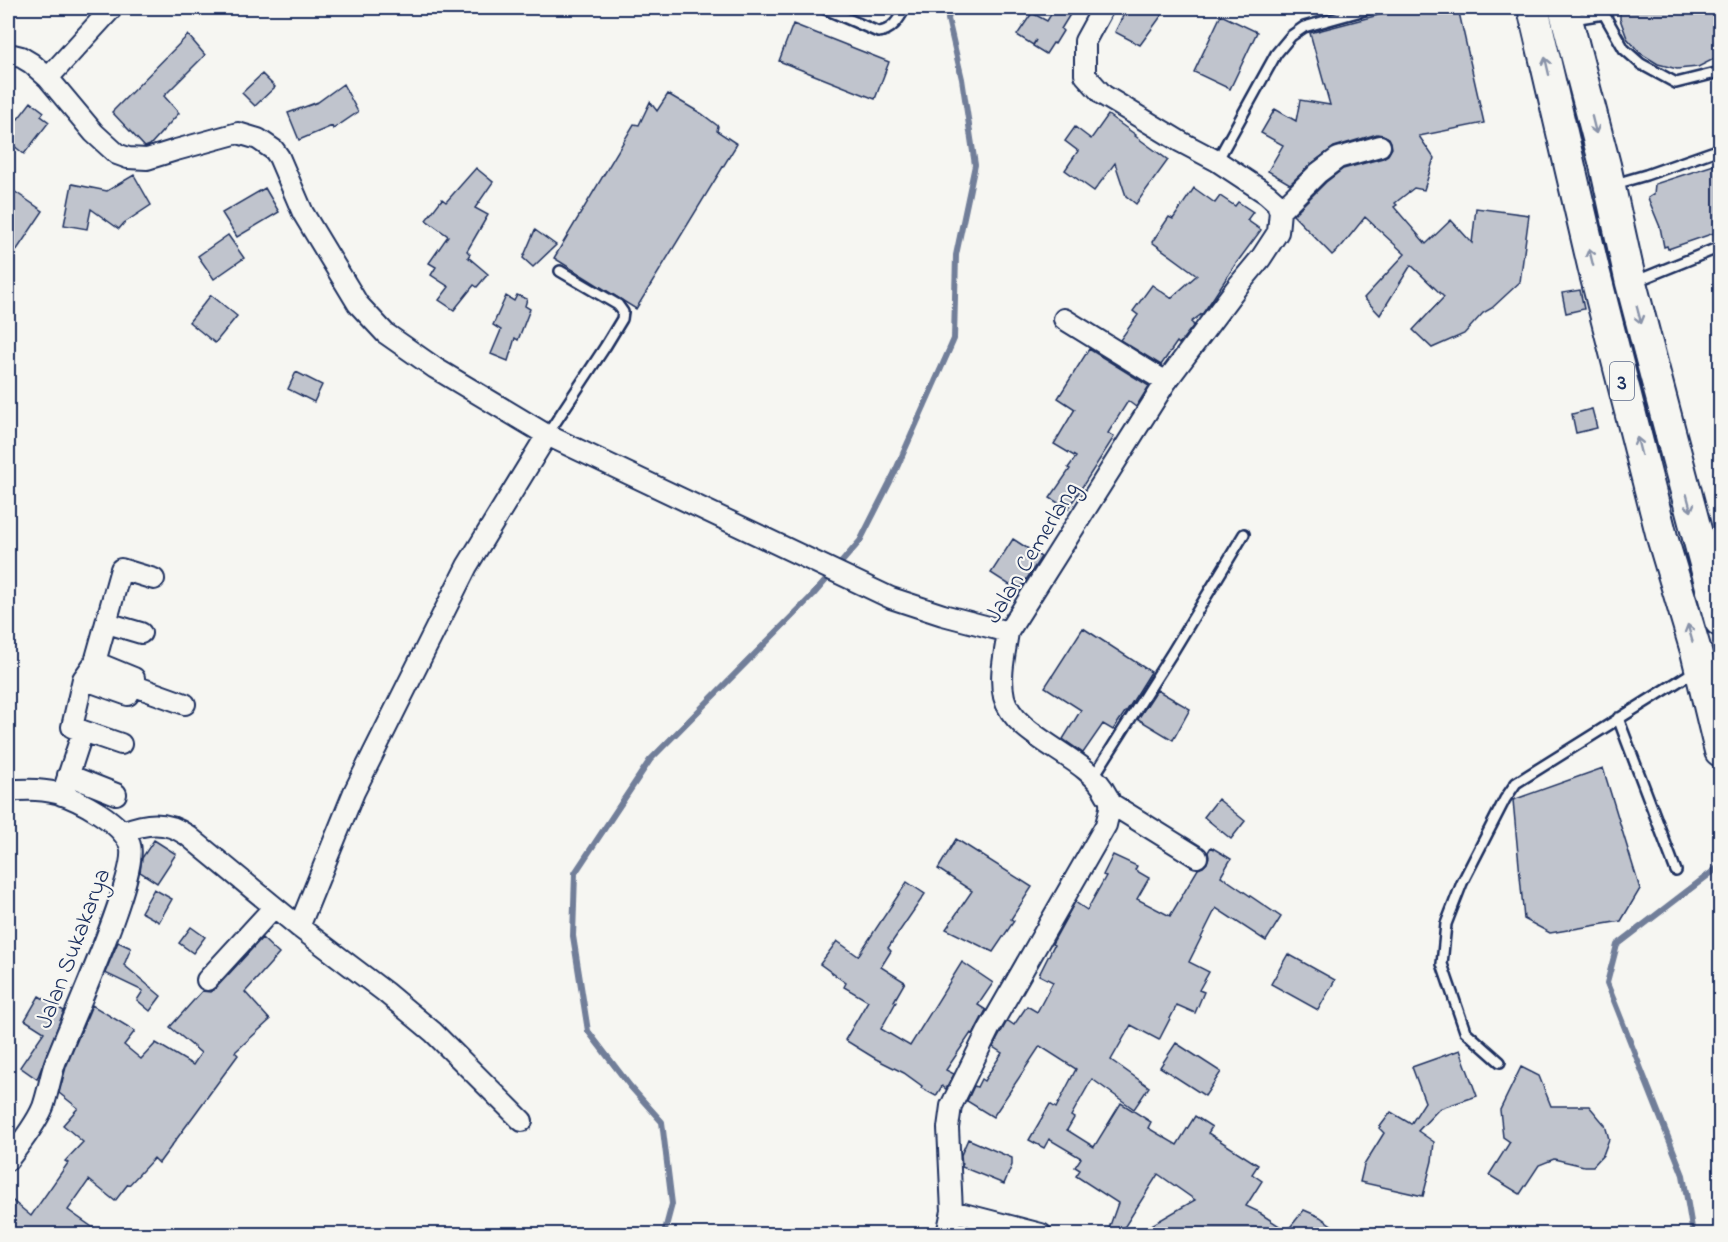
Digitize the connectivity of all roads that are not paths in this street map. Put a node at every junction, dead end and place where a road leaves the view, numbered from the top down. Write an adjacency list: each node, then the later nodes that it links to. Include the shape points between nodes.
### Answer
1 (112, 8): 11 (street)
2 (823, 8): 3 (lane, via 878,32 898,21)
3 (905, 8)
4 (1102, 8): 14 (street, via 1085,41 1085,75 1103,95)
5 (1372, 8): 14 (lane, via 1304,27 1291,36 1276,54)
6 (1533, 8): 30 (main road, 3, one-way to 6, via 1600,294)
7 (1606, 11): 8 (lane); 10 (lane, via 1624,49 1641,64 1676,83)
8 (1566, 14): 15 (main road, 3, one-way to 15)
9 (8, 56): 11 (street, via 21,57)
10 (1720, 72)
11 (48, 78): 22 (street, via 94,133 117,154 128,158 147,159 238,133 266,144 279,157 303,213 370,319 435,368)
12 (1380, 146): 16 (street, via 1338,158)
13 (1720, 149): 15 (lane)
14 (1217, 161): 16 (street, via 1267,194)
15 (1609, 186): 19 (main road, 3)
16 (1280, 211): 21 (street, Jalan Cemerlang, via 1278,232 1261,258)
17 (1720, 247): 19 (lane)
18 (560, 271): 22 (lane, via 618,305 623,312 605,347)
19 (1631, 283): 25 (main road, 3, one-way to 25)
20 (1064, 319): 21 (street)
21 (1166, 382): 27 (street, Jalan Cemerlang)
22 (547, 435): 27 (street, via 891,598); 48 (street, via 467,566 354,792)
23 (1244, 534): 39 (lane)
24 (154, 579): 26 (street, via 121,569)
25 (1720, 621)
26 (107, 623): 28 (street); 29 (street)
27 (1008, 632): 39 (street, Jalan Cemerlang, via 1002,668 1004,698 1014,715)
28 (141, 633)
29 (95, 662): 31 (street); 32 (street, via 134,678)
30 (1700, 668): 34 (lane); 37 (main road, 3)
31 (83, 679): 32 (street, via 128,695); 35 (street, via 72,727)
32 (132, 685): 33 (street)
33 (185, 704)
34 (1618, 718): 46 (lane); 50 (lane, via 1516,783 1462,883 1446,924 1442,964 1465,1031)
35 (83, 731): 36 (street); 38 (street)
36 (121, 744)
37 (1720, 751)
38 (69, 775): 41 (street); 42 (street)
39 (1094, 776): 43 (street, Jalan Cemerlang)
40 (8, 791): 42 (street, via 38,790)
41 (116, 794)
42 (62, 795): 44 (street, via 87,806)
43 (1110, 803): 45 (street); 53 (street, via 1106,825 989,1029 951,1106 948,1128)
44 (122, 832): 47 (street, via 148,824 179,830); 52 (street, Jalan Sukakarya, via 130,846 124,887 54,1065 42,1108)
45 (1197, 857)
46 (1676, 871)
47 (274, 907): 48 (street); 49 (street)
48 (298, 927): 51 (street, via 433,1032)
49 (207, 981)
50 (1500, 1062)
51 (522, 1121)
52 (8, 1160)
53 (952, 1211): 54 (street); 55 (street)
54 (947, 1234)
55 (1041, 1234)

